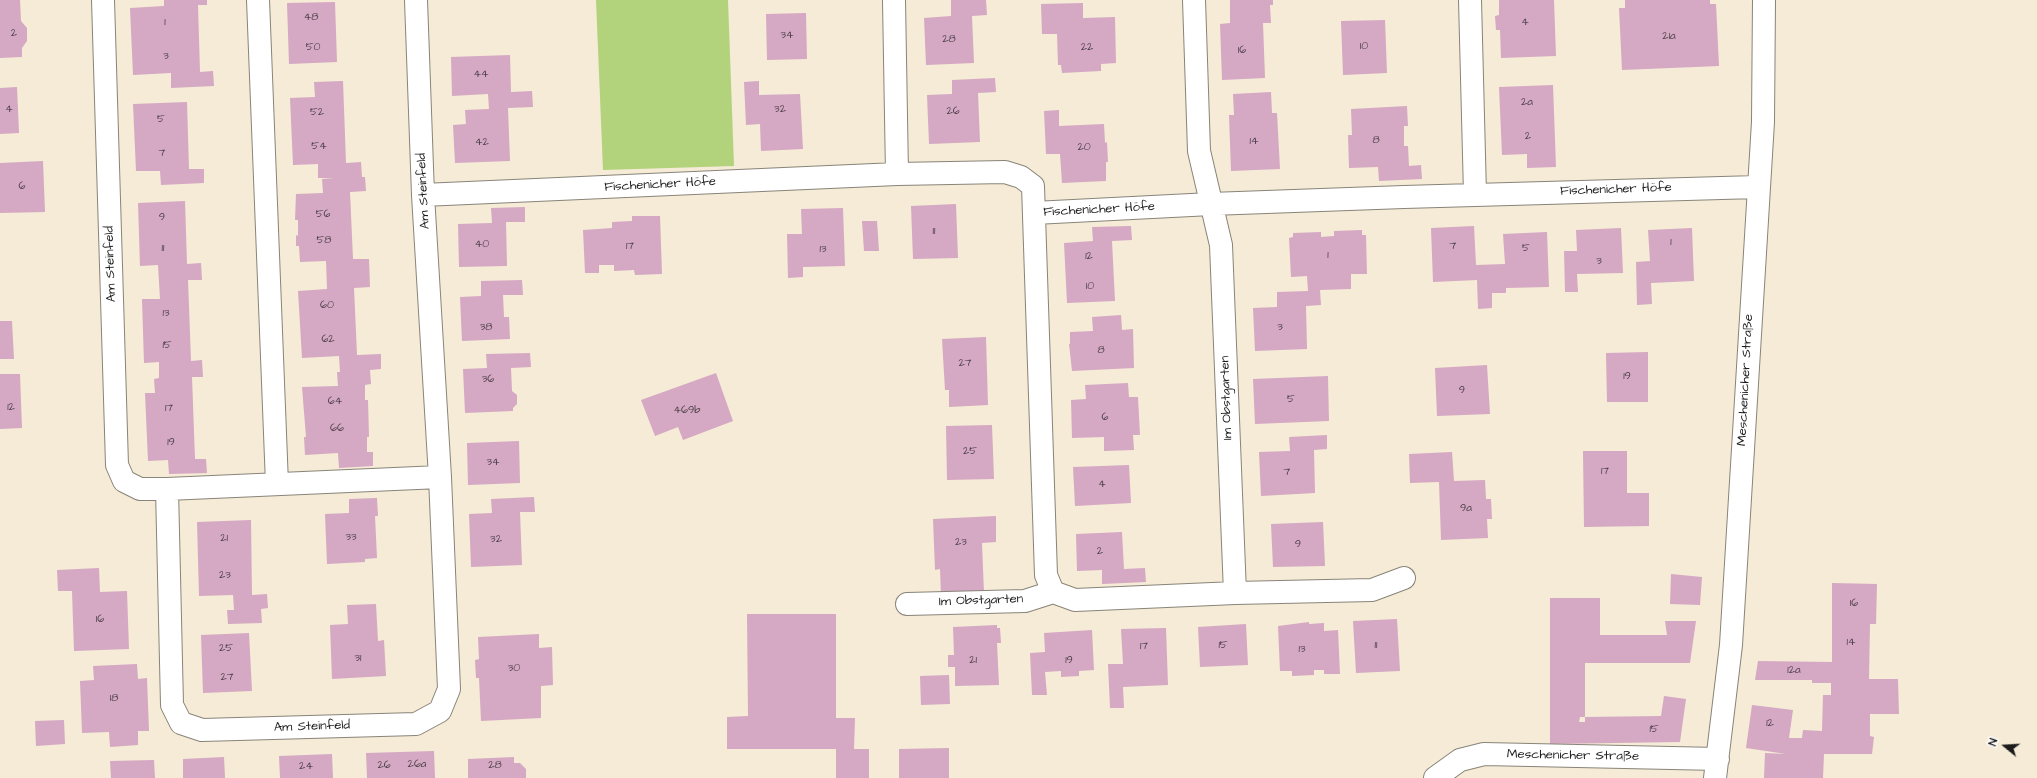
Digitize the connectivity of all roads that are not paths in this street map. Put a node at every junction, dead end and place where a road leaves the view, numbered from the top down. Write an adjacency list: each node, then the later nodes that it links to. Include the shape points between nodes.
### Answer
1 (104, 0): 16 (street, Am Steinfeld, via 117,465 124,481 140,489)
2 (258, 0): 15 (street)
3 (416, 0): 11 (street, Am Steinfeld)
4 (894, 0): 8 (street)
5 (1194, 0): 12 (street, via 1198,151)
6 (1470, 0): 10 (street)
7 (1764, 0): 9 (street, Meschenicher Straße, via 1762,122)
8 (897, 174): 11 (street, Fischenicher Höfe); 13 (street, Fischenicher Höfe, via 1005,172 1021,177 1033,186)
9 (1757, 187): 10 (street, Fischenicher Höfe); 21 (street, Meschenicher Straße, via 1731,645)
10 (1475, 194): 12 (street, Fischenicher Höfe)
11 (423, 195): 14 (street, Am Steinfeld)
12 (1211, 204): 13 (street, Fischenicher Höfe); 19 (street, Im Obstgarten, via 1221,245)
13 (1034, 213): 18 (street, via 1046,575)
14 (440, 477): 15 (street, Am Steinfeld); 16 (street, Am Steinfeld, via 449,689 440,711 416,724 202,730 181,724 172,705)
15 (277, 484): 16 (street, Am Steinfeld)
16 (167, 489)
17 (1404, 578): 19 (street, via 1372,590)
18 (1053, 592): 19 (street, via 1075,600); 20 (street, Im Obstgarten, via 1025,601)
19 (1235, 594)
20 (907, 604)
21 (1717, 768): 22 (street, Meschenicher Straße, via 1484,754 1460,760)
22 (1435, 778)

